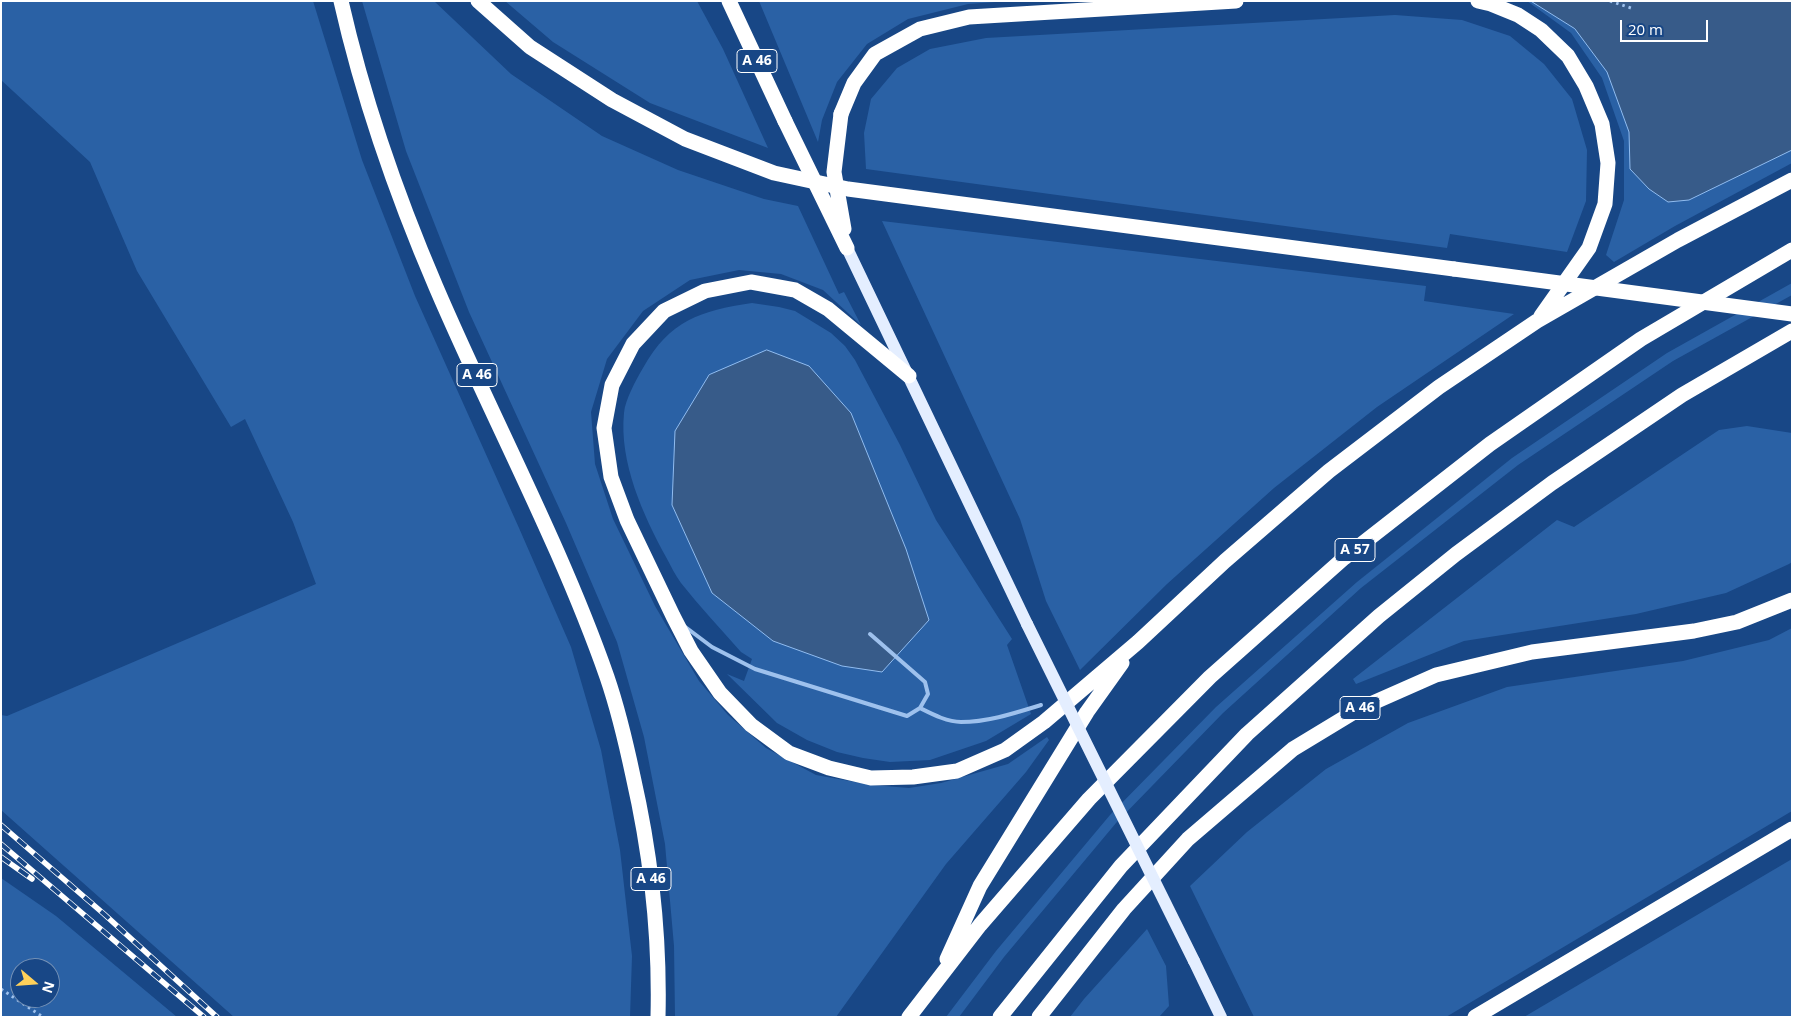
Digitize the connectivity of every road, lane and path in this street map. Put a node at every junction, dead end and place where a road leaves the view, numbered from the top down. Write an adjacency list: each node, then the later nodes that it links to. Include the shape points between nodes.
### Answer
1 (341, 1): 25 (highway, A 46, via 387,161 436,287 557,549 608,680 643,819 654,898)
2 (478, 1): 11 (highway, bridge, via 530,48 612,100 685,139 774,173 848,189)
3 (729, 1): 9 (highway, A 46, bridge)
4 (1236, 1): 9 (highway, bridge, via 969,17 920,29 875,54 854,83 841,114 834,172)
5 (1478, 1): 12 (highway, via 1518,15 1541,30 1568,56 1586,86 1602,124 1608,163 1605,204 1589,248)
6 (1610, 1): 7 (path)
7 (1631, 8)
8 (1792, 180): 12 (highway, via 1678,240)
9 (847, 248): 14 (main road, A 46)
10 (1792, 250): 22 (highway, A 57, via 1642,339 1490,444 1344,558 1210,677 1089,799)
11 (1792, 314)
12 (1538, 321): 18 (highway, via 1439,386 1329,471)
13 (1792, 331): 27 (highway, via 1682,395 1552,482 1379,616 1247,734 1135,852)
14 (908, 376): 16 (highway, via 828,309 795,290 751,282 705,291 664,311 632,344 612,385 604,428 610,476 627,520); 29 (main road, bridge)
15 (1792, 600): 28 (highway, A 46, via 1737,622 1694,631 1532,652 1436,675 1359,709 1293,749 1188,839 1124,909)
16 (673, 616): 18 (highway, via 720,693 751,725 789,753 829,768 871,778 957,771 1005,750 1044,722); 20 (lane, via 712,647 755,669 907,716)
17 (870, 634): 20 (lane, via 924,682 928,694)
18 (1138, 642): 22 (highway, via 1087,712 980,886)
19 (1041, 705): 20 (lane, via 996,718 959,722)
20 (920, 708)
21 (1792, 829): 30 (highway)
22 (940, 976): 26 (highway, A 57)
23 (1, 989): 24 (path)
24 (43, 1017)
25 (658, 1017)
26 (909, 1017)
27 (1000, 1017)
28 (1039, 1017)
29 (1221, 1017)
30 (1475, 1017)

